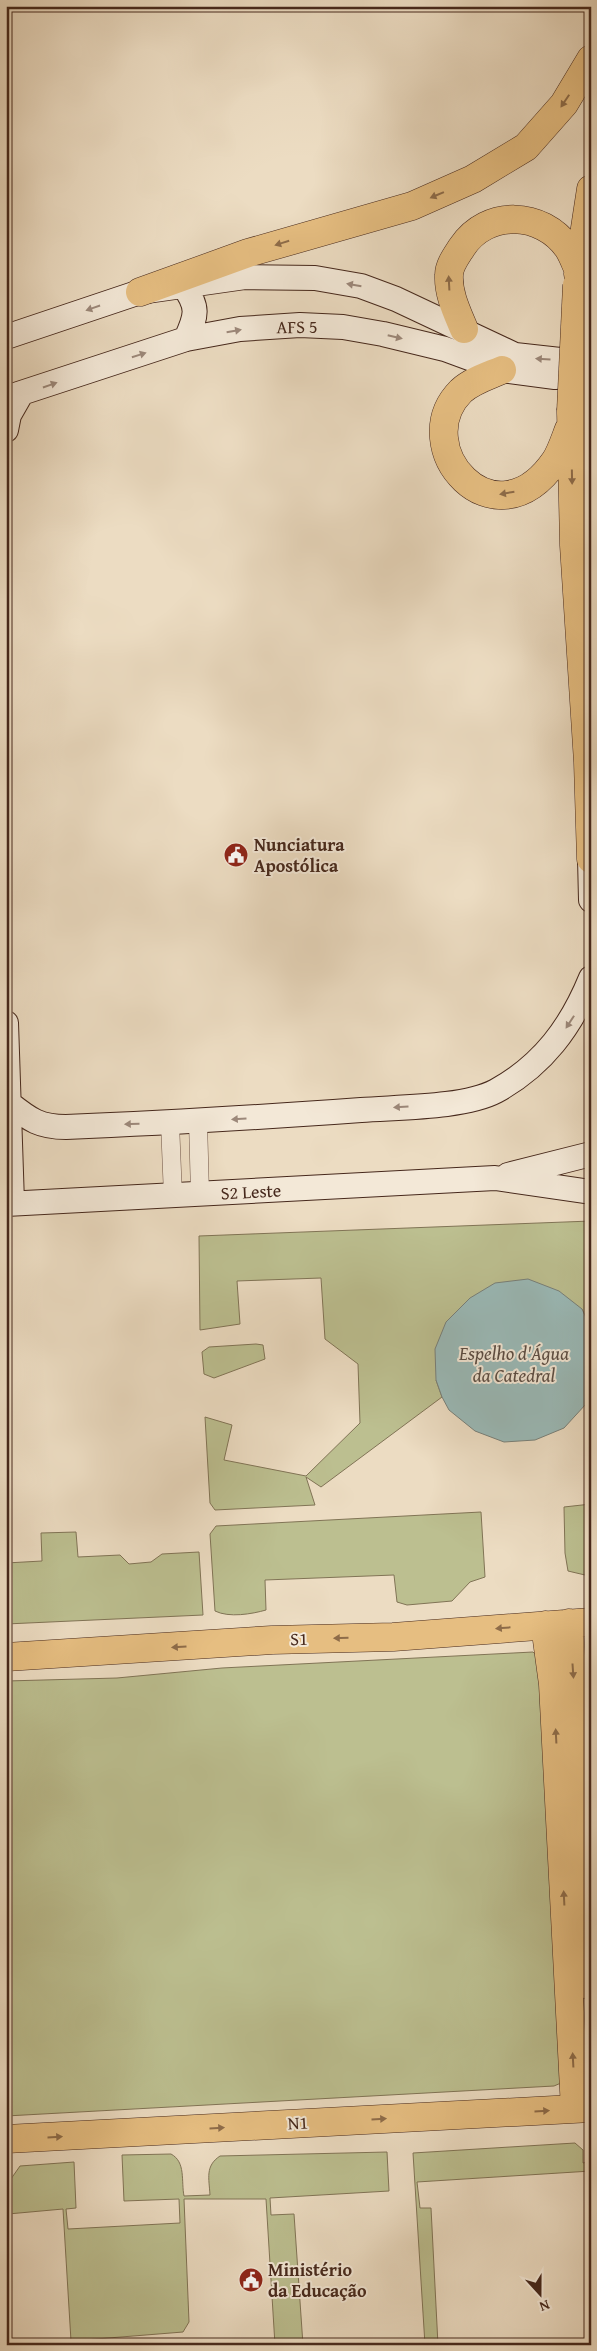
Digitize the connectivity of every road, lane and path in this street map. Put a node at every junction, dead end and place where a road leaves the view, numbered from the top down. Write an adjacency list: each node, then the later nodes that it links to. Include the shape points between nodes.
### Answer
1 (591, 59): 5 (main road, one-way to 5, via 564,104 526,147 473,179 412,206 248,253)
2 (591, 189): 3 (main road)
3 (577, 277): 6 (main road, one-way to 3, via 450,290 449,272 467,240 484,225 508,218 534,222 568,248); 13 (main road, bridge)
4 (183, 285): 5 (main road); 6 (main road, one-way to 4, via 361,286 315,278 245,277); 8 (main road, via 195,304 193,324)
5 (140, 292): 7 (main road, one-way to 7)
6 (464, 329): 9 (main road, one-way to 6, via 560,360 515,354)
7 (8, 335)
8 (186, 340): 10 (main road, AFS 5, one-way to 10, via 240,330 300,325 343,327 445,349); 12 (main road, AFS 5, one-way to 8)
9 (591, 354)
10 (502, 370): 11 (main road, AFS 5, via 555,377); 13 (main road, one-way to 10, via 556,460 539,480 511,494 497,495 470,486 457,473 449,457 444,438 446,419 451,404 461,391)
11 (591, 373)
12 (14, 396): 14 (main road)
13 (571, 417): 16 (main road, one-way to 16)
14 (6, 430)
15 (591, 602): 16 (main road)
16 (579, 650): 17 (main road)
17 (589, 765): 18 (main road)
18 (590, 859): 19 (main road)
19 (591, 900)
20 (591, 978): 23 (main road, one-way to 23, via 580,1007 559,1038 526,1073 494,1092 449,1104)
21 (6, 1023): 22 (main road)
22 (10, 1104): 24 (main road, one-way to 22, via 48,1127 30,1120); 30 (main road)
23 (198, 1122): 24 (main road); 28 (street)
24 (170, 1123): 29 (street)
25 (588, 1150): 26 (main road, S2 Leste); 27 (main road, via 575,1175)
26 (495, 1178): 27 (main road, S2 Leste); 28 (main road, S2 Leste)
27 (584, 1191)
28 (200, 1194): 29 (main road, S2 Leste)
29 (173, 1196): 30 (main road, S2 Leste)
30 (9, 1204)
31 (568, 1623): 32 (main road, S1, one-way to 32, via 392,1637 272,1640); 33 (main road, one-way to 33); 34 (main road, one-way to 31, via 553,1684)
32 (6, 1657)
33 (591, 1986)
34 (583, 2109): 35 (main road, N1, one-way to 34)
35 (6, 2139)

